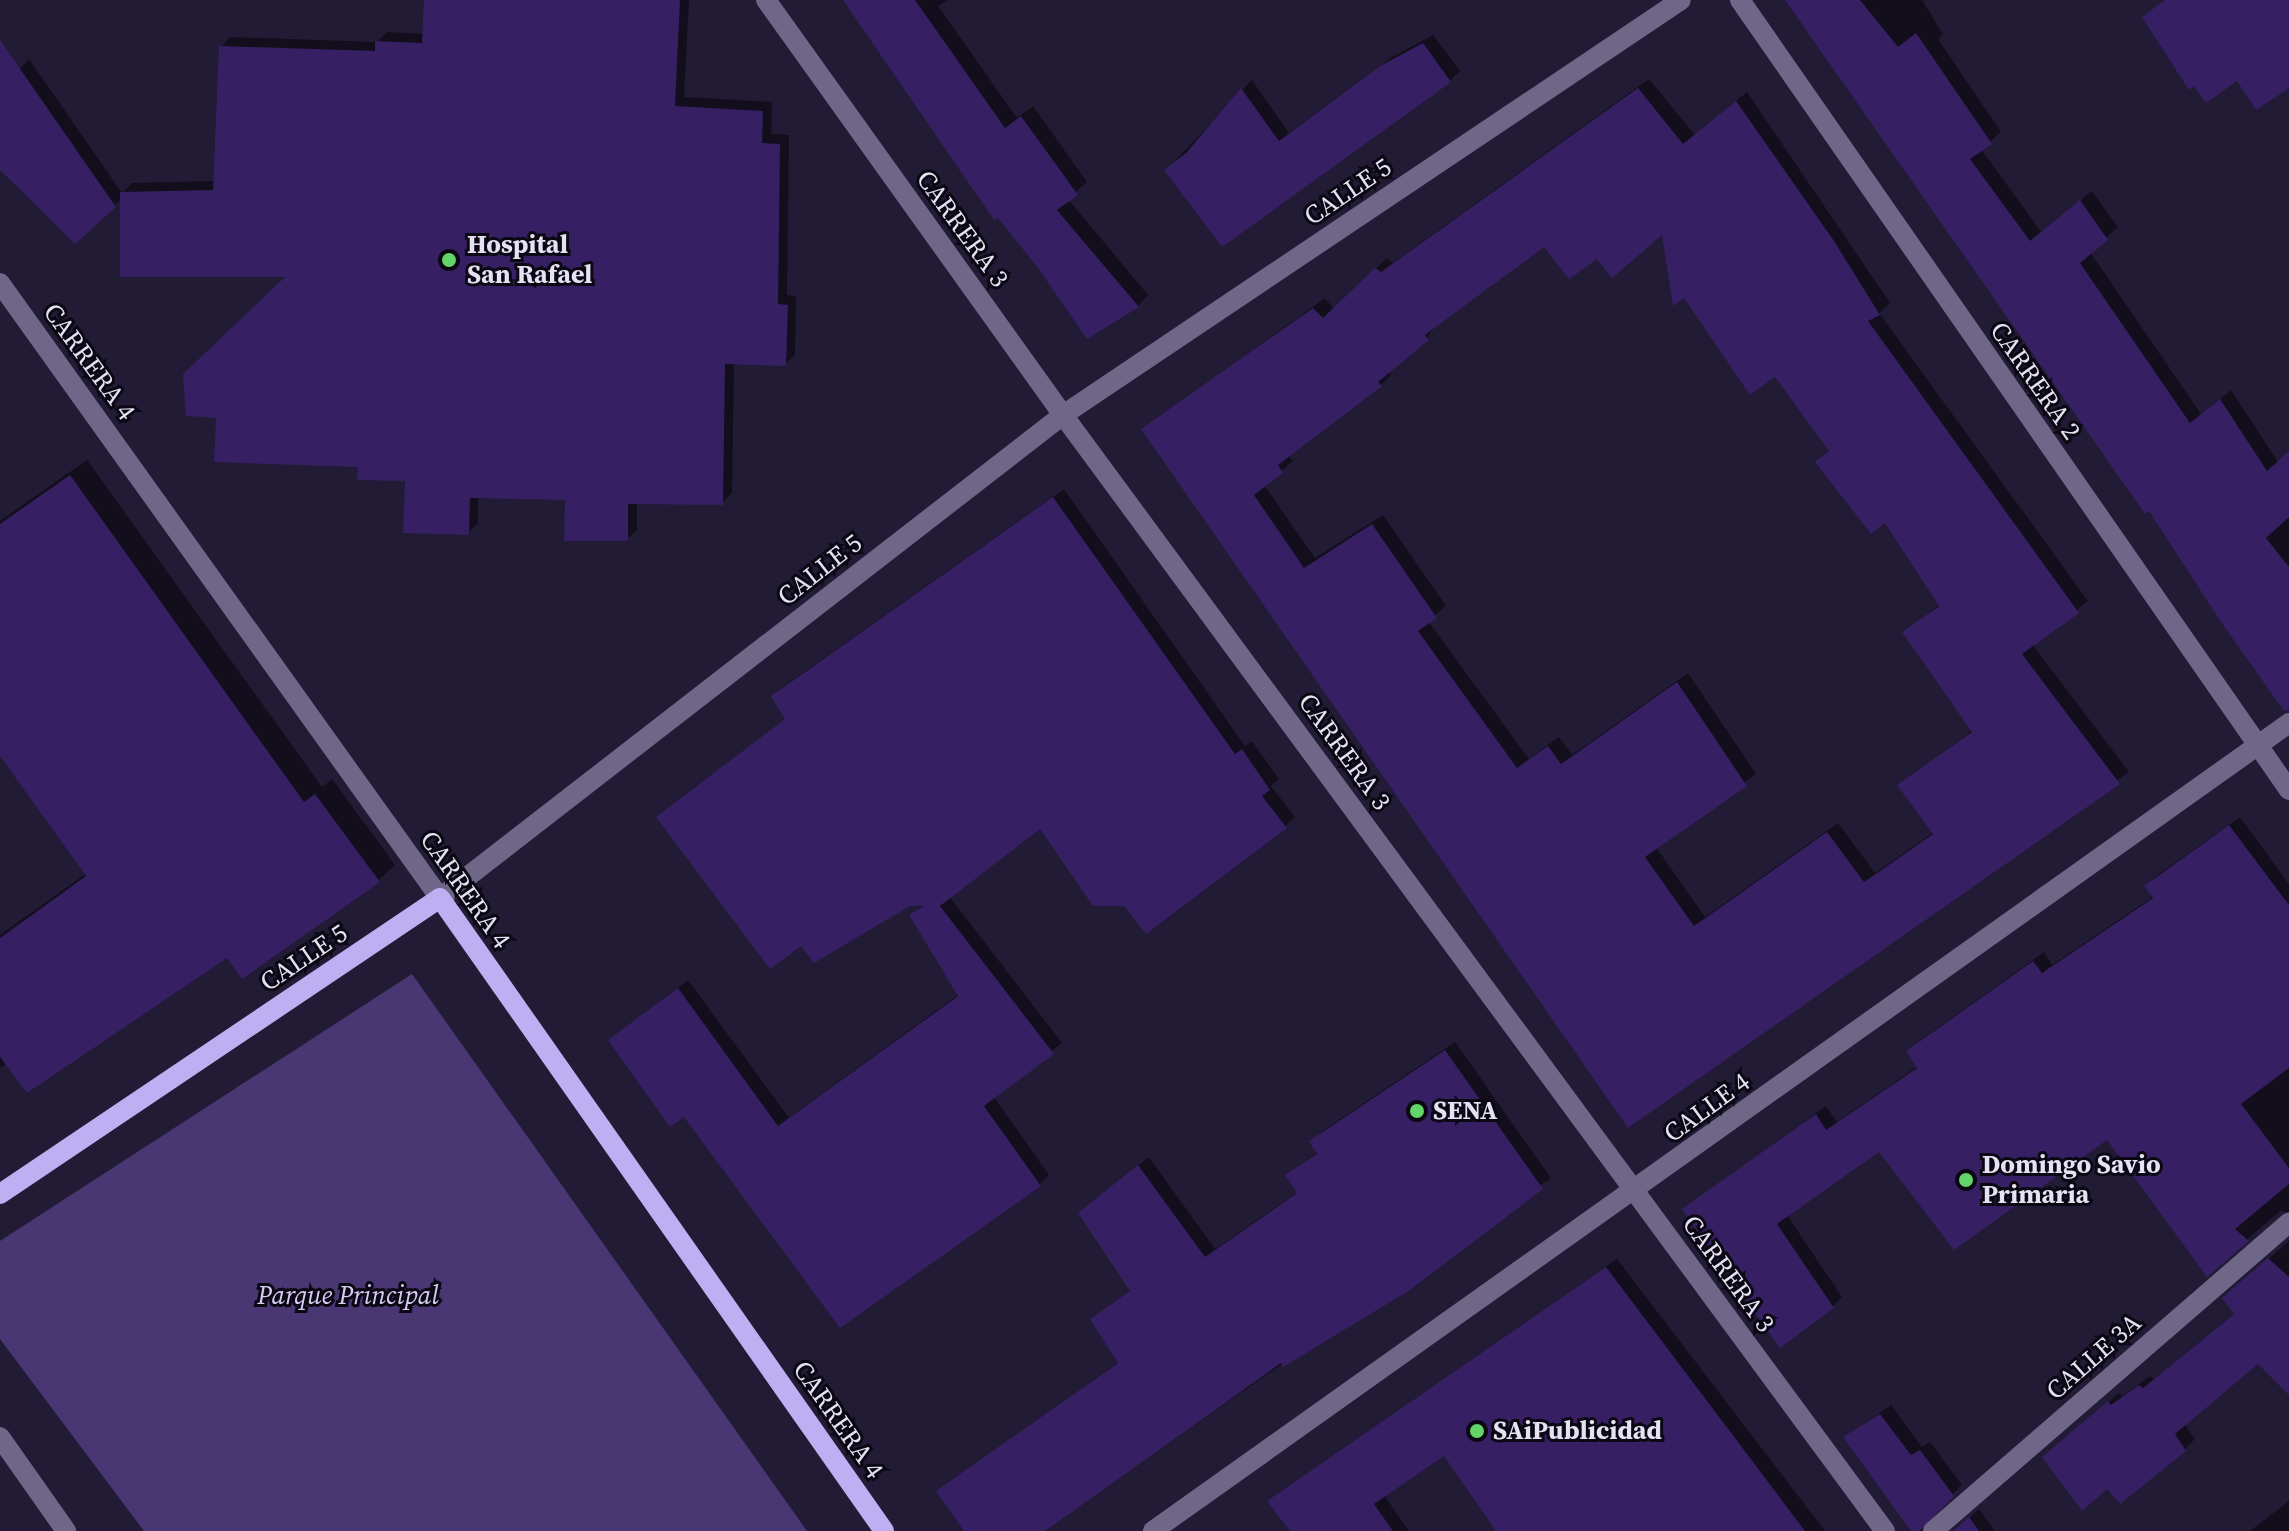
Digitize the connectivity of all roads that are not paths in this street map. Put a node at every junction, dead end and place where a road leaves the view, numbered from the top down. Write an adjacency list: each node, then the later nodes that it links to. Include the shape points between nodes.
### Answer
1 (766, 0): 5 (street, CARRERA 3)
2 (1681, 0): 5 (street, CALLE 5)
3 (1740, 0): 7 (street, CARRERA 2)
4 (0, 283): 9 (street, CARRERA 4)
5 (1063, 415): 9 (street, CALLE 5); 10 (street, CARRERA 3)
6 (2289, 723): 7 (street, CALLE 4)
7 (2256, 747): 8 (street, CARRERA 2); 10 (street, CALLE 4)
8 (2289, 790)
9 (440, 898): 11 (main road, CALLE 5); 15 (main road, CARRERA 4)
10 (1635, 1192): 16 (street, CALLE 4); 17 (street, CARRERA 3)
11 (0, 1194)
12 (2289, 1223): 18 (street, CALLE 3A)
13 (0, 1437): 14 (street)
14 (66, 1531)
15 (884, 1531)
16 (1153, 1531)
17 (1885, 1531)
18 (1933, 1531)

